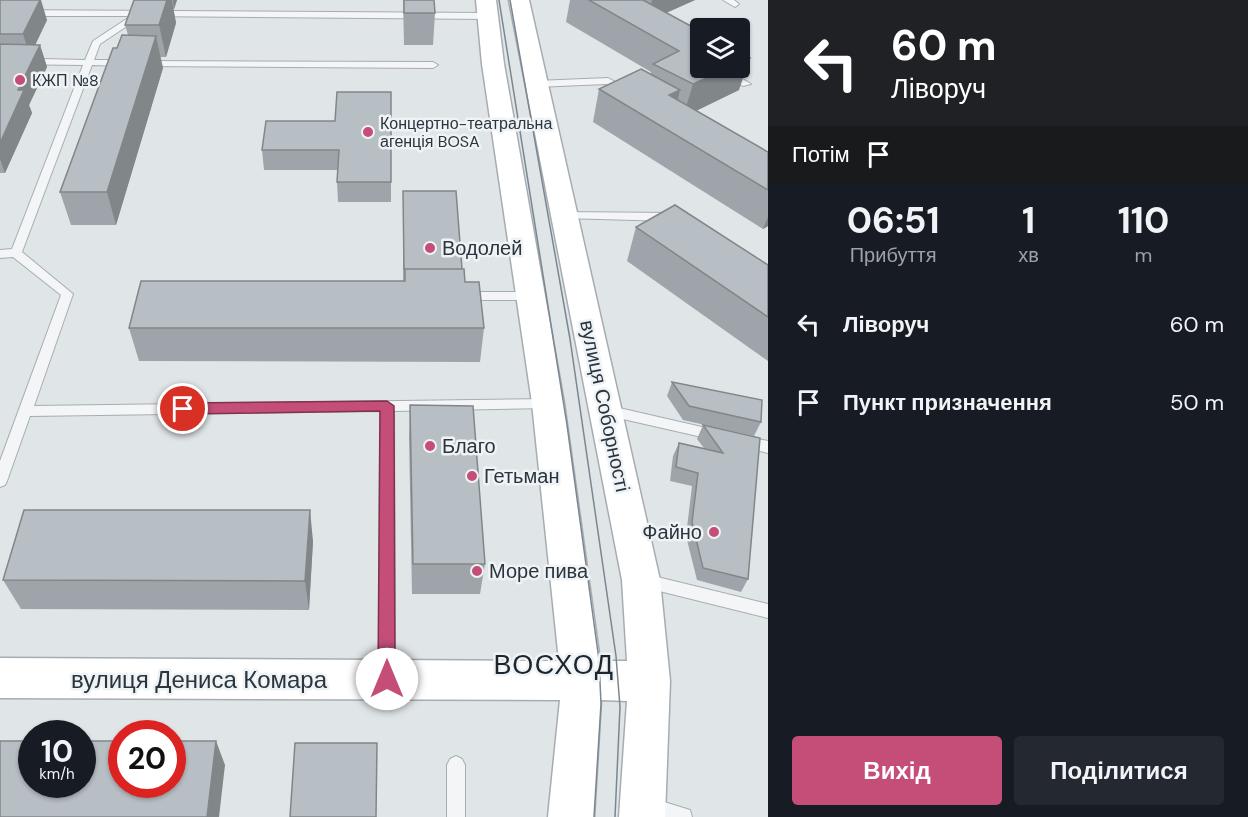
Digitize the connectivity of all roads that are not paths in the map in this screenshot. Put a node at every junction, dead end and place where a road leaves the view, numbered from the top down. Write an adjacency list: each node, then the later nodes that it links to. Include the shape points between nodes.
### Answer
1 (52, 0): 6 (lane)
2 (113, 0): 7 (lane)
3 (519, 0): 13 (main road, вулиця Соборності)
4 (486, 8): 8 (lane); 21 (main road)
5 (0, 13): 6 (lane)
6 (46, 13): 7 (lane)
7 (108, 13): 8 (lane)
8 (141, 13): 10 (lane, via 96,43)
9 (0, 61): 10 (lane)
10 (90, 62): 11 (lane); 18 (lane)
11 (433, 64)
12 (736, 78): 14 (lane)
13 (536, 84): 15 (lane, via 608,81); 16 (main road, вулиця Соборності)
14 (746, 84)
15 (638, 98)
16 (565, 216): 17 (lane, via 670,216); 24 (main road, вулиця Соборності)
17 (680, 222)
18 (16, 253): 19 (lane); 25 (lane, via 67,294)
19 (0, 254)
20 (454, 296): 21 (lane)
21 (532, 296): 22 (main road)
22 (548, 403): 23 (lane); 32 (main road)
23 (387, 406): 25 (lane); 31 (lane)
24 (606, 410): 26 (lane); 28 (main road, вулиця Соборності)
25 (24, 411): 27 (lane)
26 (768, 447)
27 (0, 481)
28 (641, 580): 29 (lane); 33 (main road, вулиця Соборності)
29 (768, 611)
30 (0, 678): 31 (main road, вулиця Дениса Комара)
31 (387, 679): 32 (main road, вулиця Дениса Комара)
32 (582, 681): 33 (main road, вулиця Дениса Комара); 37 (main road)
33 (649, 681): 35 (main road, вулиця Соборності)
34 (456, 765): 36 (lane)
35 (643, 811): 38 (lane)
36 (456, 817)
37 (571, 817)
38 (683, 817)

